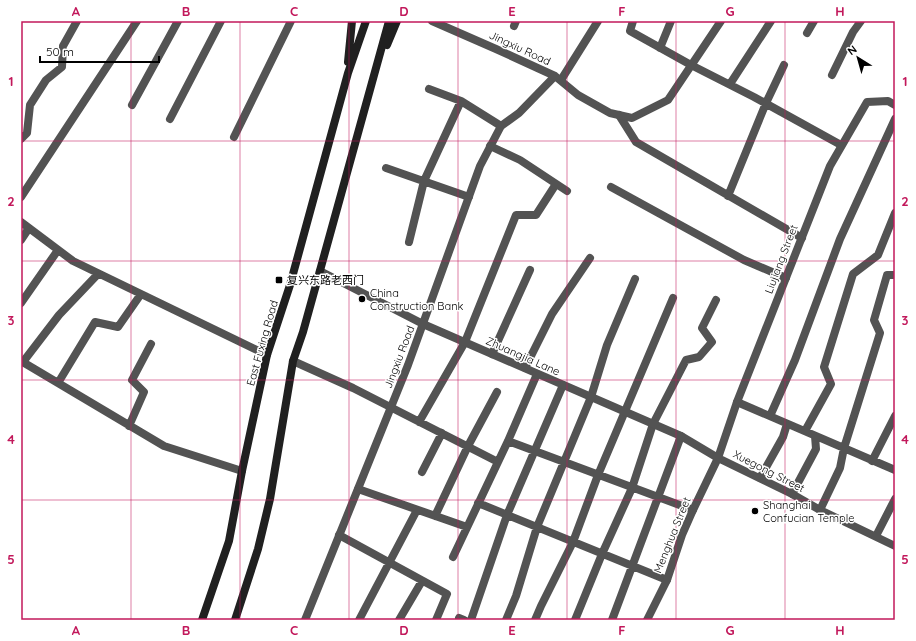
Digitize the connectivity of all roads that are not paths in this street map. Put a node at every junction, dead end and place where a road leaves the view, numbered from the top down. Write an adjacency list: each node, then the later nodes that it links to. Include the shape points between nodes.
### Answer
1 (77, 21): 37 (street, via 63,46 62,67 46,80 30,105 27,133)
2 (136, 21): 46 (street)
3 (178, 21): 30 (street)
4 (221, 21): 33 (street)
5 (291, 21): 36 (street)
6 (352, 21): 22 (main road, East Fuxing Road)
7 (366, 21): 22 (main road, East Fuxing Road)
8 (389, 21): 25 (main road)
9 (397, 21): 25 (main road)
10 (432, 21): 24 (street, Jingxiu Road)
11 (598, 21): 24 (street)
12 (633, 21): 19 (street, via 630,31)
13 (671, 21): 19 (street)
14 (720, 21): 20 (street)
15 (771, 21): 26 (street)
16 (814, 21): 18 (street)
17 (861, 21): 23 (street)
18 (807, 33)
19 (660, 48): 20 (street)
20 (691, 65): 26 (street); 32 (street, via 668,100 632,118)
21 (784, 65): 29 (street)
22 (348, 73): 70 (main road, East Fuxing Road, via 290,285)
23 (832, 75)
24 (558, 78): 32 (street, Jingxiu Road, via 578,95 610,113); 35 (street, Jingxiu Road)
25 (373, 79): 57 (main road)
26 (730, 84): 29 (street)
27 (429, 89): 28 (street)
28 (461, 101): 35 (street); 41 (street)
29 (766, 103): 38 (street); 45 (street)
30 (132, 105)
31 (895, 105): 38 (street, Liujiang Street, via 888,101 867,102)
32 (619, 115): 45 (street, via 636,142)
33 (170, 119)
34 (895, 119): 82 (street, via 840,239)
35 (501, 126): 39 (street, Jingxiu Road)
36 (234, 137)
37 (21, 139)
38 (841, 145): 51 (street, Liujiang Street, via 830,166)
39 (490, 146): 42 (street, via 520,160); 47 (street, Jingxiu Road)
40 (386, 168): 41 (street)
41 (424, 181): 47 (street); 53 (street)
42 (556, 184): 44 (street); 67 (street, via 536,215 516,215)
43 (611, 187): 60 (street, via 744,260)
44 (567, 191)
45 (728, 196): 51 (street)
46 (21, 197)
47 (468, 197): 66 (street, Jingxiu Road)
48 (895, 213): 88 (street, via 878,255 853,274 824,367 831,384)
49 (21, 222): 50 (street)
50 (29, 228): 52 (street); 54 (street)
51 (802, 238): 60 (street, Liujiang Street)
52 (21, 240)
53 (409, 242)
54 (58, 250): 58 (street); 65 (street)
55 (590, 258): 73 (street, via 552,314)
56 (530, 270): 69 (street)
57 (320, 271): 66 (street, Zhuangjia Lane); 71 (main road)
58 (98, 274): 62 (street); 72 (street, via 59,315)
59 (895, 274): 94 (street, via 887,275 874,320 880,333)
60 (786, 278): 79 (street, Liujiang Street)
61 (635, 279): 78 (street, via 607,345)
62 (141, 294): 70 (street); 75 (street, via 118,327 95,322)
63 (673, 298): 81 (street)
64 (716, 300): 85 (street, via 702,328 712,342 700,357 686,360)
65 (21, 303)
66 (423, 324): 67 (street, Zhuangjia Lane); 80 (street, Jingxiu Road)
67 (465, 342): 69 (street, Zhuangjia Lane); 84 (street)
68 (151, 344): 87 (street, via 132,380 144,392)
69 (492, 354): 73 (street, Zhuangjia Lane)
70 (267, 355): 101 (main road, East Fuxing Road)
71 (293, 361): 80 (street); 129 (main road, via 265,520)
72 (22, 362): 75 (street)
73 (525, 368): 74 (street, Zhuangjia Lane)
74 (537, 374): 76 (street, Zhuangjia Lane); 92 (street)
75 (58, 383): 87 (street)
76 (563, 385): 78 (street, Zhuangjia Lane); 95 (street)
77 (497, 392): 93 (street)
78 (591, 397): 81 (street, Zhuangjia Lane); 99 (street)
79 (737, 402): 82 (street); 96 (street, Liujiang Street)
80 (391, 408): 84 (street); 106 (street, Jingxiu Road)
81 (624, 412): 85 (street, Zhuangjia Lane); 103 (street)
82 (770, 416): 86 (street)
83 (895, 416): 97 (street)
84 (419, 422): 89 (street)
85 (653, 424): 90 (street, Zhuangjia Lane); 105 (street)
86 (787, 424): 88 (street); 104 (street)
87 (129, 426): 101 (street, via 164,446)
88 (805, 432): 91 (street)
89 (442, 433): 93 (street); 102 (street)
90 (681, 436): 96 (street, Zhuangjia Lane); 108 (street)
91 (816, 436): 94 (street); 107 (street, via 816,449)
92 (508, 441): 95 (street); 98 (street)
93 (468, 446): 98 (street); 115 (street)
94 (844, 448): 97 (street); 113 (street, via 840,468)
95 (534, 450): 99 (street); 114 (street)
96 (718, 458): 104 (street, Xuegong Street); 112 (street, Menghua Street)
97 (872, 461): 100 (street)
98 (498, 462): 110 (street)
99 (564, 462): 103 (street); 117 (street)
100 (895, 470)
101 (242, 471): 128 (main road, East Fuxing Road, via 229,541)
102 (422, 472)
103 (598, 475): 105 (street); 120 (street)
104 (760, 478): 107 (street, Xuegong Street)
105 (632, 488): 108 (street); 122 (street)
106 (358, 489): 111 (street); 118 (street, Jingxiu Road)
107 (792, 494): 113 (street, Xuegong Street)
108 (658, 497): 112 (street); 125 (street)
109 (895, 499): 119 (street)
110 (478, 503): 114 (street); 116 (street)
111 (417, 510): 115 (street); 124 (street)
112 (693, 510): 126 (street, Menghua Street)
113 (820, 510): 119 (street, Xuegong Street)
114 (507, 515): 117 (street); 134 (street)
115 (435, 516): 116 (street)
116 (467, 527): 123 (street)
117 (537, 527): 120 (street); 135 (street)
118 (339, 535): 124 (street); 130 (street, Jingxiu Road)
119 (876, 536): 121 (street, Xuegong Street)
120 (573, 542): 122 (street); 136 (street)
121 (895, 546)
122 (602, 554): 125 (street); 137 (street)
123 (453, 557)
124 (390, 563): 127 (street); 131 (street)
125 (631, 566): 126 (street); 138 (street)
126 (667, 580): 139 (street, Menghua Street)
127 (422, 581): 132 (street); 133 (street, via 447,594)
128 (202, 620)
129 (235, 620)
130 (304, 620)
131 (359, 620)
132 (399, 620)
133 (436, 620)
134 (471, 620)
135 (506, 620)
136 (535, 620)
137 (576, 620)
138 (612, 620)
139 (647, 620)

